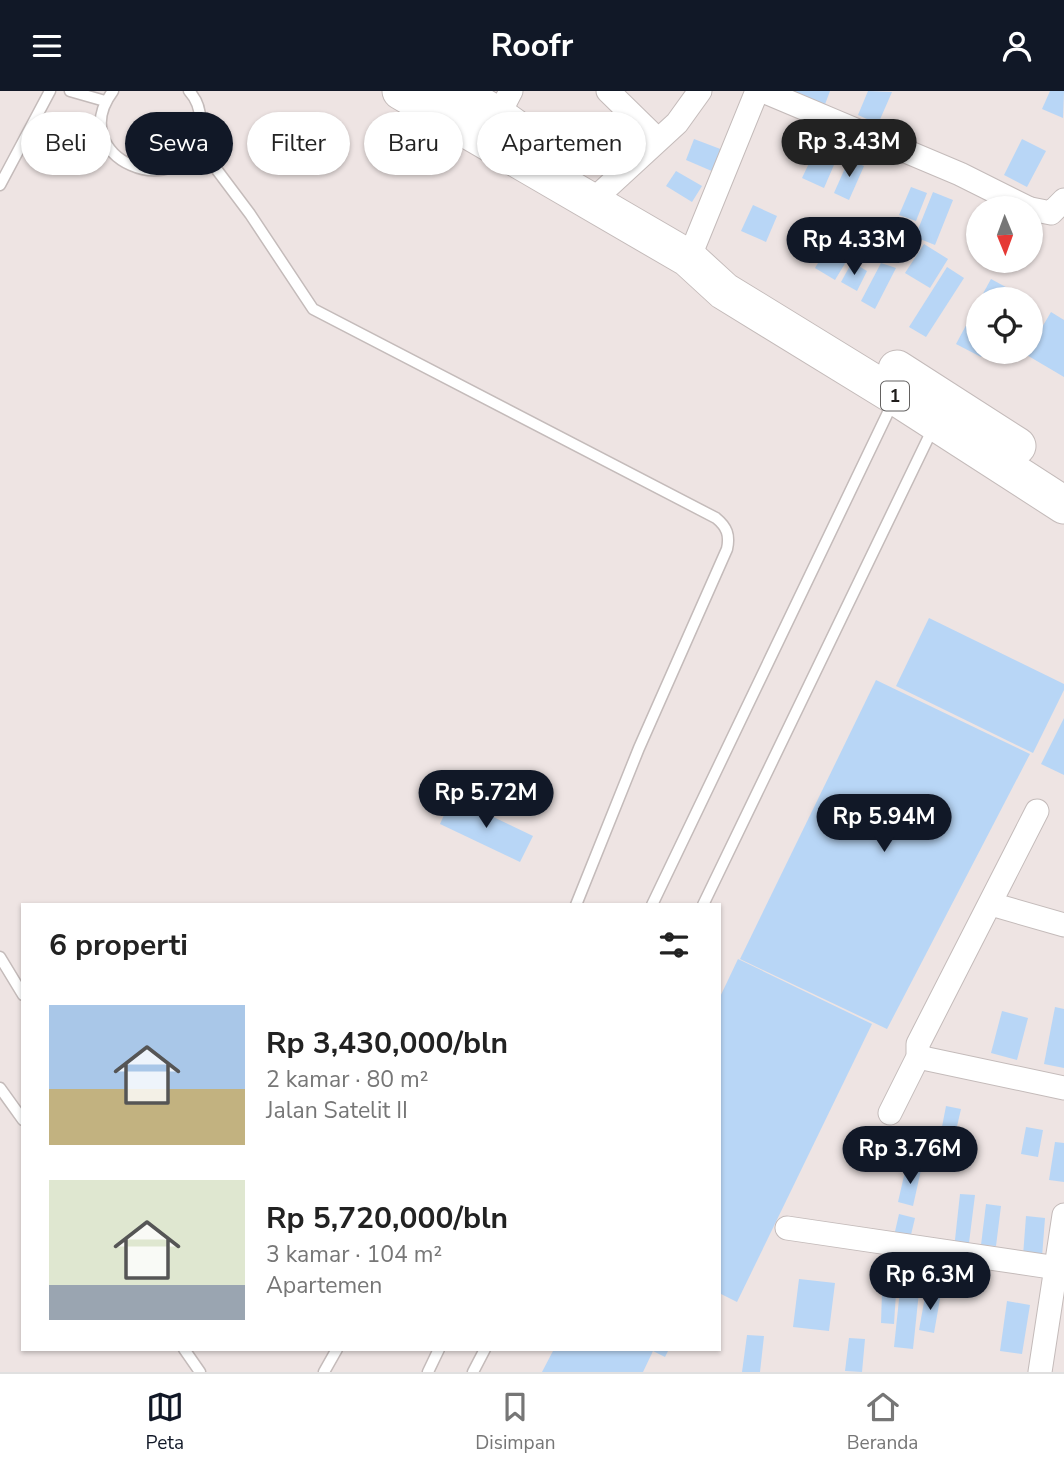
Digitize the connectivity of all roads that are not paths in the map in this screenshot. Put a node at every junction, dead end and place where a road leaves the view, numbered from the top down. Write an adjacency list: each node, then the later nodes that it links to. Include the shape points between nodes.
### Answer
1 (50, 91): 17 (lane)
2 (70, 91): 11 (lane)
3 (113, 91): 11 (lane)
4 (189, 91): 13 (lane)
5 (401, 91): 23 (highway, 1, via 688,258 724,291)
6 (456, 91): 12 (highway, 1)
7 (608, 91): 14 (street)
8 (700, 91): 14 (street, via 677,123)
9 (757, 91): 22 (street)
10 (763, 91): 19 (street)
11 (105, 101): 15 (lane, via 101,123 106,145)
12 (504, 104): 18 (highway, 1)
13 (199, 112)
14 (657, 139): 18 (street)
15 (125, 164)
16 (221, 175): 28 (lane, via 313,309 726,526 727,549)
17 (0, 185)
18 (602, 192): 22 (highway, 1)
19 (1004, 196)
20 (1064, 200): 21 (street, via 1051,213)
21 (1043, 211)
22 (694, 246): 25 (highway, 1)
23 (895, 396): 24 (highway, 1); 29 (lane)
24 (928, 439): 26 (highway, 1); 30 (lane)
25 (1064, 477)
26 (1064, 505)
27 (1037, 811): 31 (street)
28 (577, 903)
29 (653, 903)
30 (704, 903)
31 (991, 904): 32 (street); 35 (street, via 918,1044)
32 (1064, 925)
33 (0, 957): 34 (lane)
34 (21, 992)
35 (918, 1057): 37 (street); 38 (street)
36 (0, 1088): 39 (lane)
37 (1064, 1088)
38 (890, 1113)
39 (21, 1117)
40 (1064, 1215): 42 (street)
41 (787, 1229): 42 (street)
42 (1059, 1269): 51 (street)
43 (185, 1351): 47 (lane)
44 (336, 1351): 48 (lane)
45 (438, 1351): 49 (lane)
46 (484, 1351): 50 (lane)
47 (200, 1372)
48 (324, 1372)
49 (428, 1372)
50 (473, 1372)
51 (1040, 1372)

